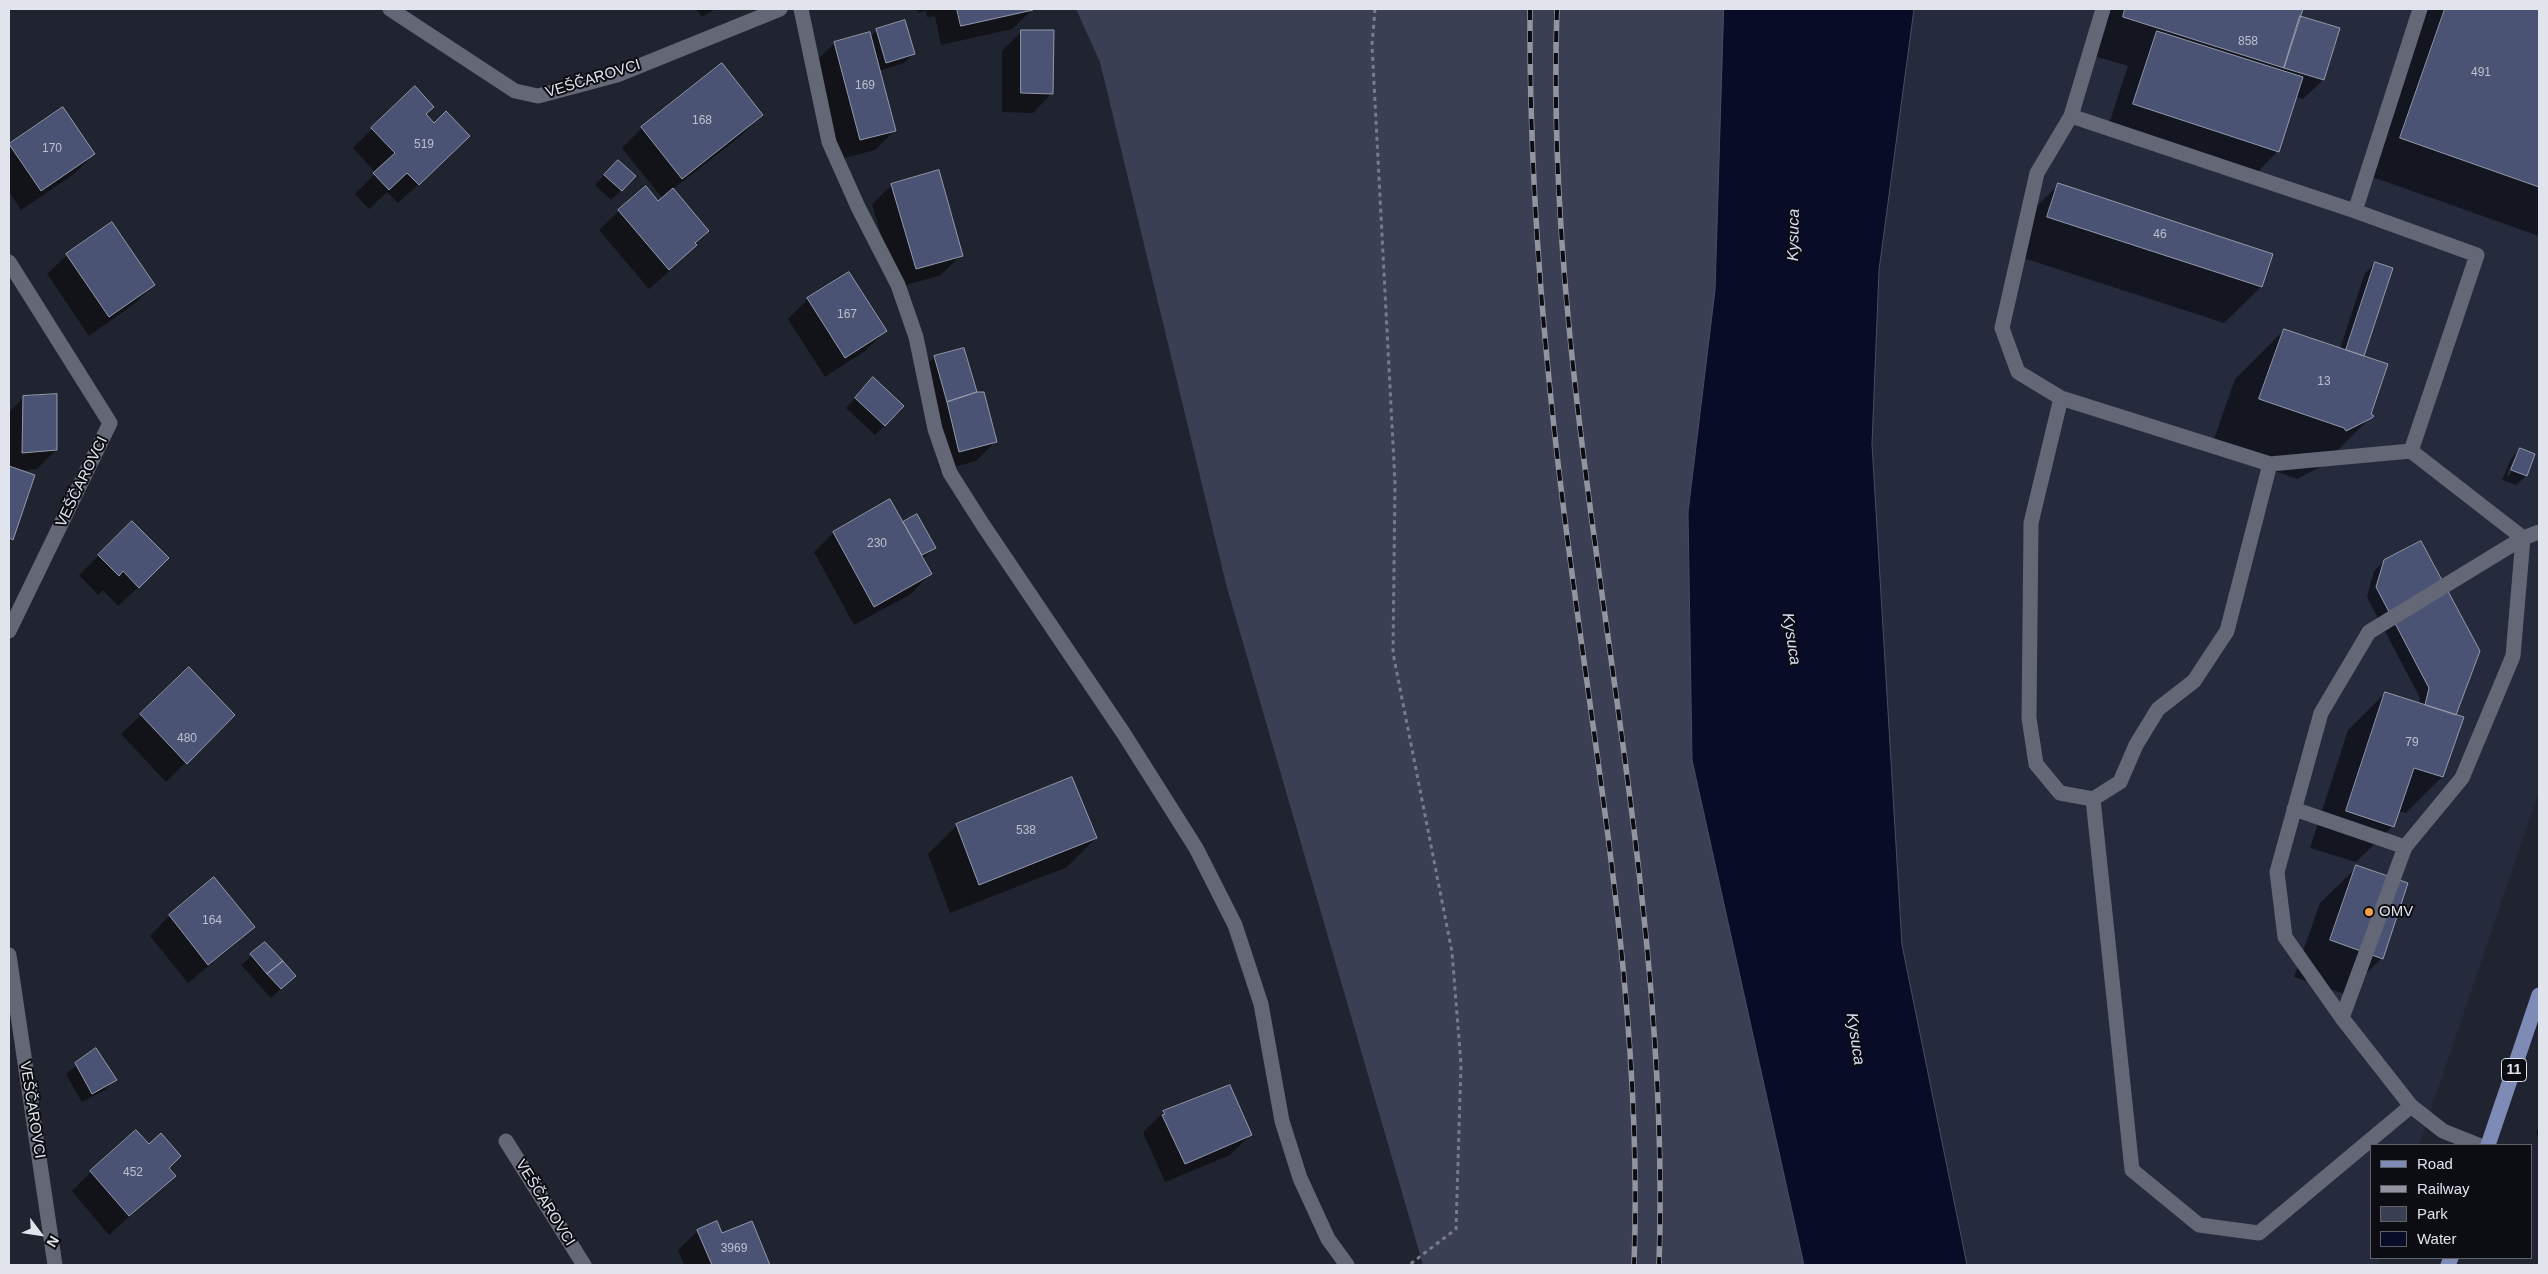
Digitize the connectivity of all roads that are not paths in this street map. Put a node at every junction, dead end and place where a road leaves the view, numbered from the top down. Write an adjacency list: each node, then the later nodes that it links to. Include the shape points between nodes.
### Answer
1 (390, 9): 2 (street, VEŠČAROVCI, via 515,91 538,96 617,75)
2 (780, 9)
3 (801, 9): 27 (street, via 829,142 898,285 916,337 935,429 950,473 1124,734 1196,848 1222,899 1235,925 1261,1004 1282,1121 1300,1178 1328,1239)
4 (2103, 9): 6 (street)
5 (2420, 9): 7 (street)
6 (2072, 116): 7 (street); 9 (street, via 2037,173 2002,328 2018,372)
7 (2355, 211): 10 (street, via 2477,256)
8 (9, 262): 14 (street, VEŠČAROVCI, via 110,424)
9 (2061, 398): 11 (street); 15 (street, via 2031,523 2029,718 2036,764 2060,793)
10 (2411, 451): 11 (street); 13 (street)
11 (2270, 464): 15 (street, via 2227,631 2194,681 2158,709 2136,745 2120,782)
12 (2539, 532): 13 (street)
13 (2523, 538): 16 (street, via 2369,632 2321,713); 17 (street, via 2513,656 2462,778)
14 (9, 631)
15 (2094, 799): 21 (street, via 2132,1170 2199,1225 2259,1233)
16 (2294, 809): 17 (street); 20 (street, via 2277,872 2285,937)
17 (2405, 848): 20 (street)
18 (9, 955): 25 (street, VEŠČAROVCI)
19 (2539, 995): 24 (main road, 11)
20 (2342, 1018): 21 (street)
21 (2411, 1106): 23 (street, via 2443,1131)
22 (506, 1141): 26 (street, VEŠČAROVCI)
23 (2476, 1144)
24 (2488, 1144)
25 (55, 1265)
26 (584, 1265)
27 (1347, 1265)

